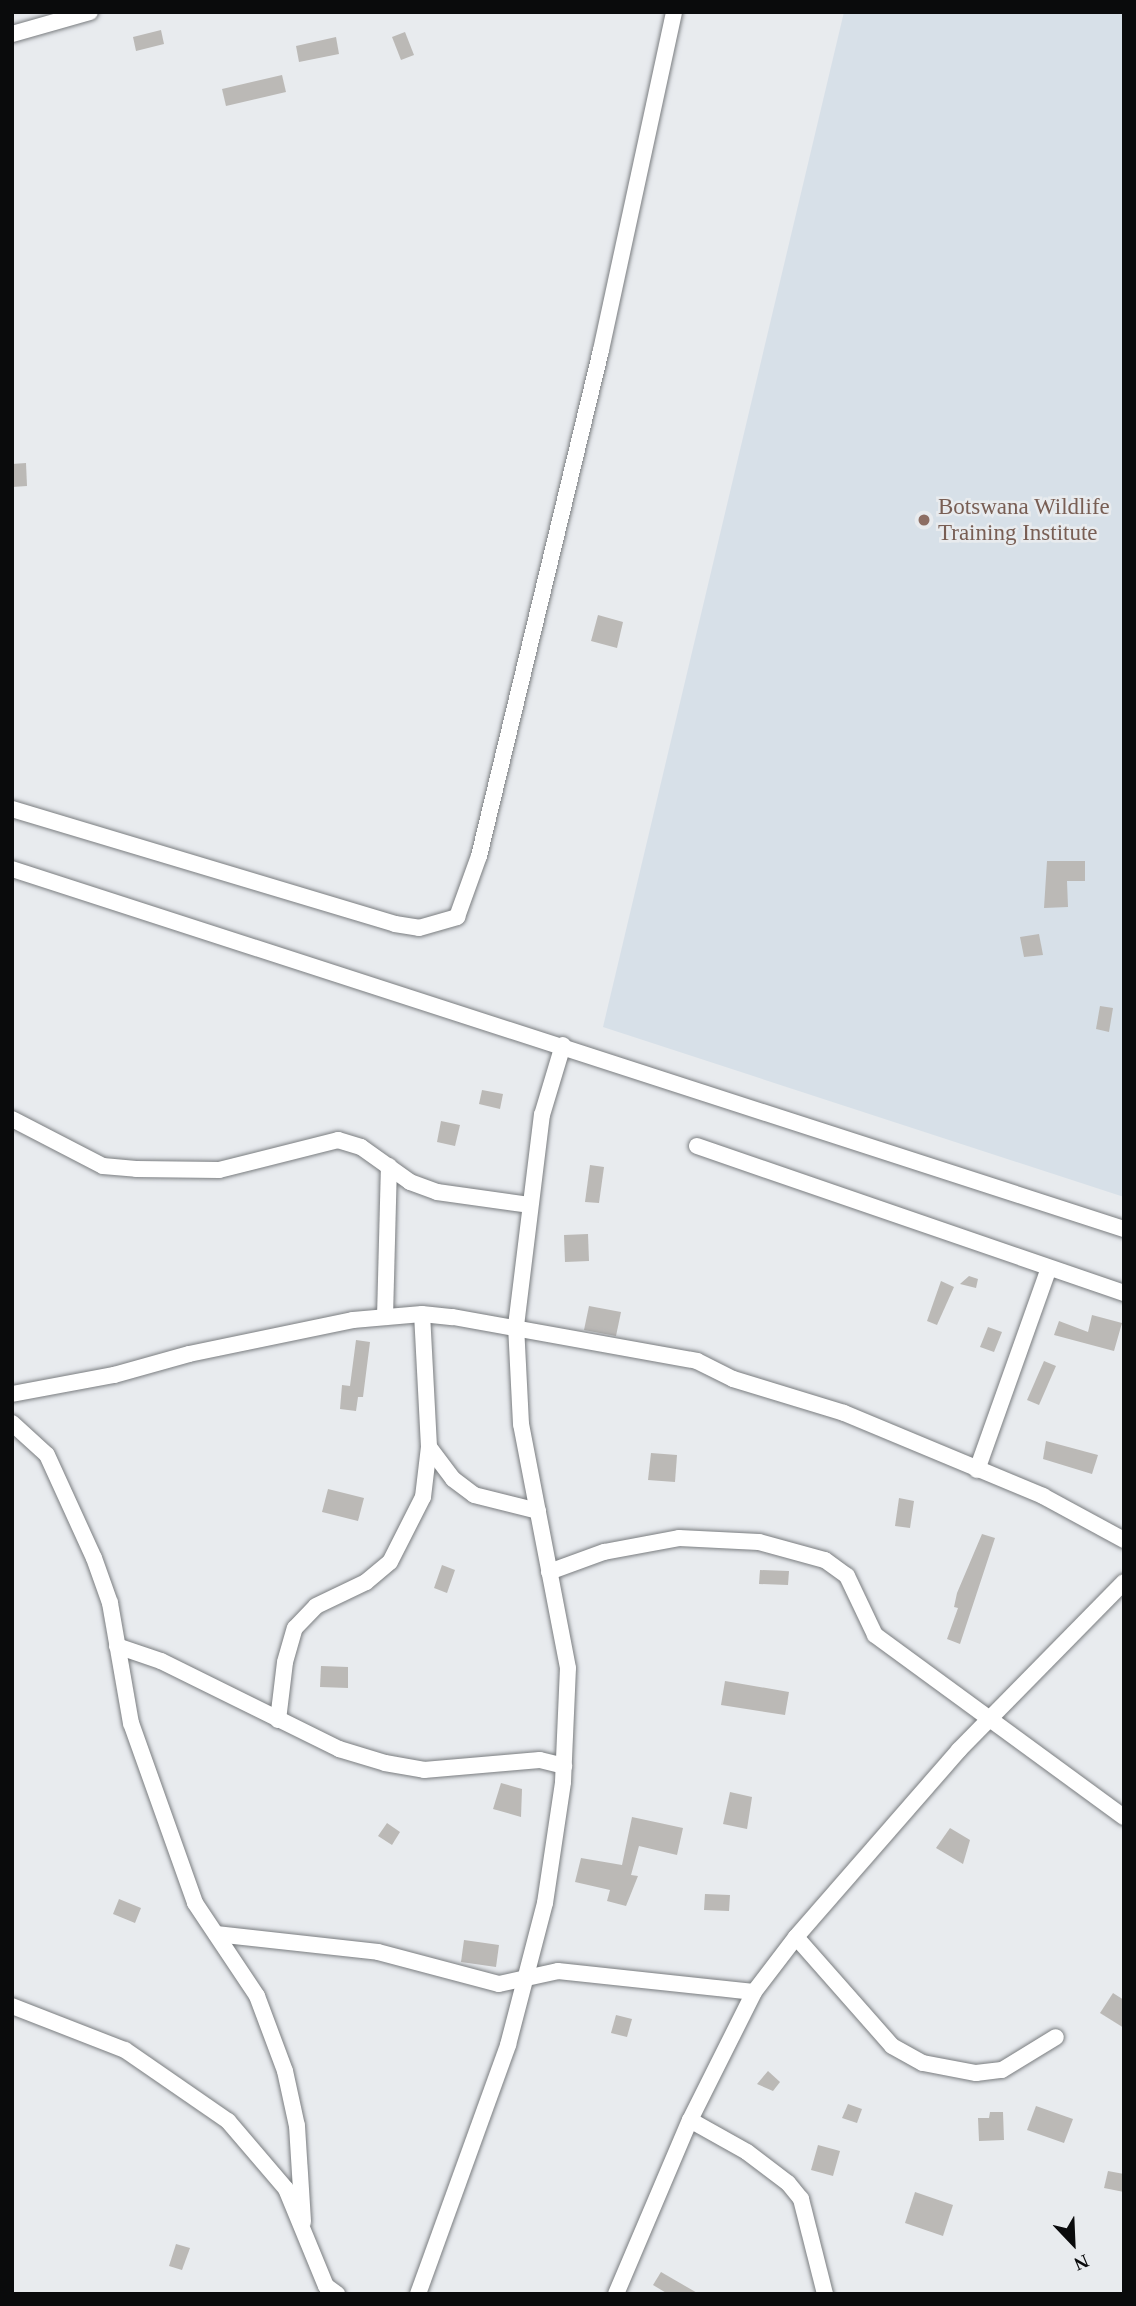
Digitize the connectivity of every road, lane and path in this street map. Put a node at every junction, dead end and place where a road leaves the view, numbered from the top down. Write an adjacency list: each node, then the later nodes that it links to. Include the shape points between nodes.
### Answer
1 (90, 12): 3 (street)
2 (674, 12): 4 (street, via 598,364 480,856 457,917 419,928 395,924)
3 (12, 34)
4 (12, 809)
5 (12, 869): 6 (street)
6 (563, 1045): 10 (street, via 542,1115); 11 (street)
7 (12, 1119): 9 (street, via 103,1166 219,1170 338,1140 361,1147)
8 (697, 1146): 12 (street)
9 (389, 1166): 10 (street, via 437,1192); 15 (street)
10 (529, 1205): 16 (street)
11 (1124, 1229)
12 (1049, 1268): 13 (street); 20 (street)
13 (1124, 1293)
14 (422, 1314): 15 (street); 16 (street); 19 (street)
15 (385, 1317): 17 (street)
16 (516, 1326): 20 (street, via 696,1361 733,1379 844,1413); 21 (street, via 521,1424)
17 (12, 1394)
18 (12, 1423): 25 (street, via 47,1455 65,1490 110,1603)
19 (429, 1447): 21 (street, via 453,1479 474,1495); 27 (street, via 423,1497 390,1562 366,1582 316,1606 295,1628 285,1662)
20 (977, 1470): 22 (street, via 1043,1496)
21 (538, 1511): 23 (street)
22 (1124, 1540)
23 (549, 1572): 26 (street, via 604,1552 679,1538 759,1542 825,1560 847,1576 875,1635); 28 (street, via 568,1668)
24 (1124, 1582): 26 (street)
25 (117, 1647): 27 (street, via 161,1661); 30 (street, via 131,1723 195,1903)
26 (994, 1718): 29 (street); 31 (street, via 960,1750)
27 (278, 1720): 28 (street, via 339,1749 424,1770 540,1760)
28 (564, 1766): 32 (street, via 552,1867)
29 (1124, 1817)
30 (216, 1934): 32 (street, via 378,1952 477,1981); 37 (street, via 257,1996 285,2071 297,2126)
31 (796, 1937): 33 (street); 35 (street, via 892,2046 923,2063 975,2073 1002,2070)
32 (524, 1979): 33 (street, via 558,1971); 39 (street, via 494,2091)
33 (754, 1992): 36 (street)
34 (12, 2006): 37 (street, via 125,2050 228,2122 286,2189)
35 (1056, 2037)
36 (690, 2120): 40 (street); 41 (street, via 747,2152 788,2183 801,2199)
37 (303, 2222): 38 (street, via 326,2286)
38 (337, 2294)
39 (418, 2294)
40 (616, 2294)
41 (825, 2294)

